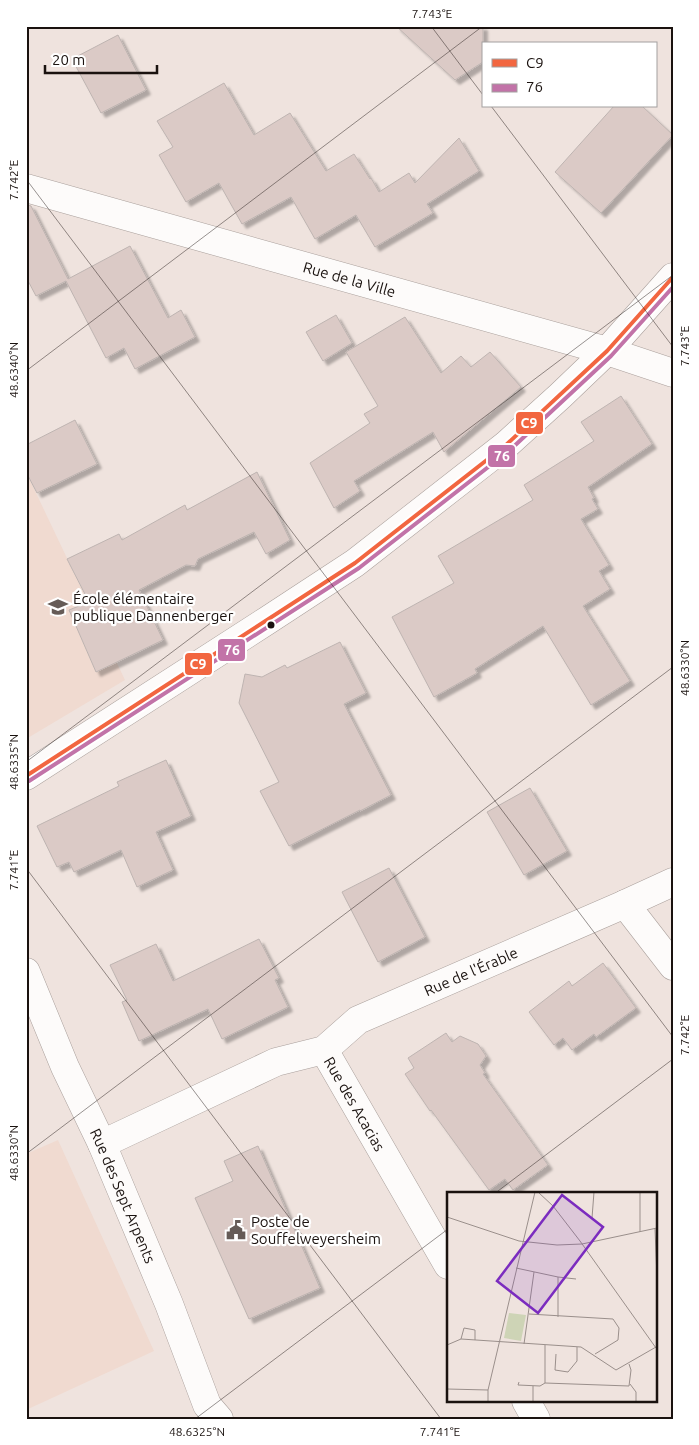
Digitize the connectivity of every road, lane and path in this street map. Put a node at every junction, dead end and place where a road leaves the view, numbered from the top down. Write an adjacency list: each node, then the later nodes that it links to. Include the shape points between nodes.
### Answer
1 (26, 188): 3 (street, Rue de la Ville)
2 (673, 277): 3 (street)
3 (607, 351): 4 (street, Rue de la Ville); 5 (street, via 506,445 355,562)
4 (673, 373)
5 (26, 776)
6 (673, 882): 7 (street, Rue de l'Érable)
7 (625, 904): 8 (street); 10 (street, Rue de l'Érable, via 358,1020)
8 (673, 966)
9 (26, 972): 11 (street, Rue des Sept Arpents, via 65,1067)
10 (324, 1050): 11 (street, Rue des Acacias, via 276,1062); 12 (street, Rue des Acacias)
11 (102, 1144): 14 (street, Rue des Sept Arpents, via 207,1405)
12 (447, 1262)
13 (527, 1402): 15 (street)
14 (219, 1419)
15 (536, 1419)

